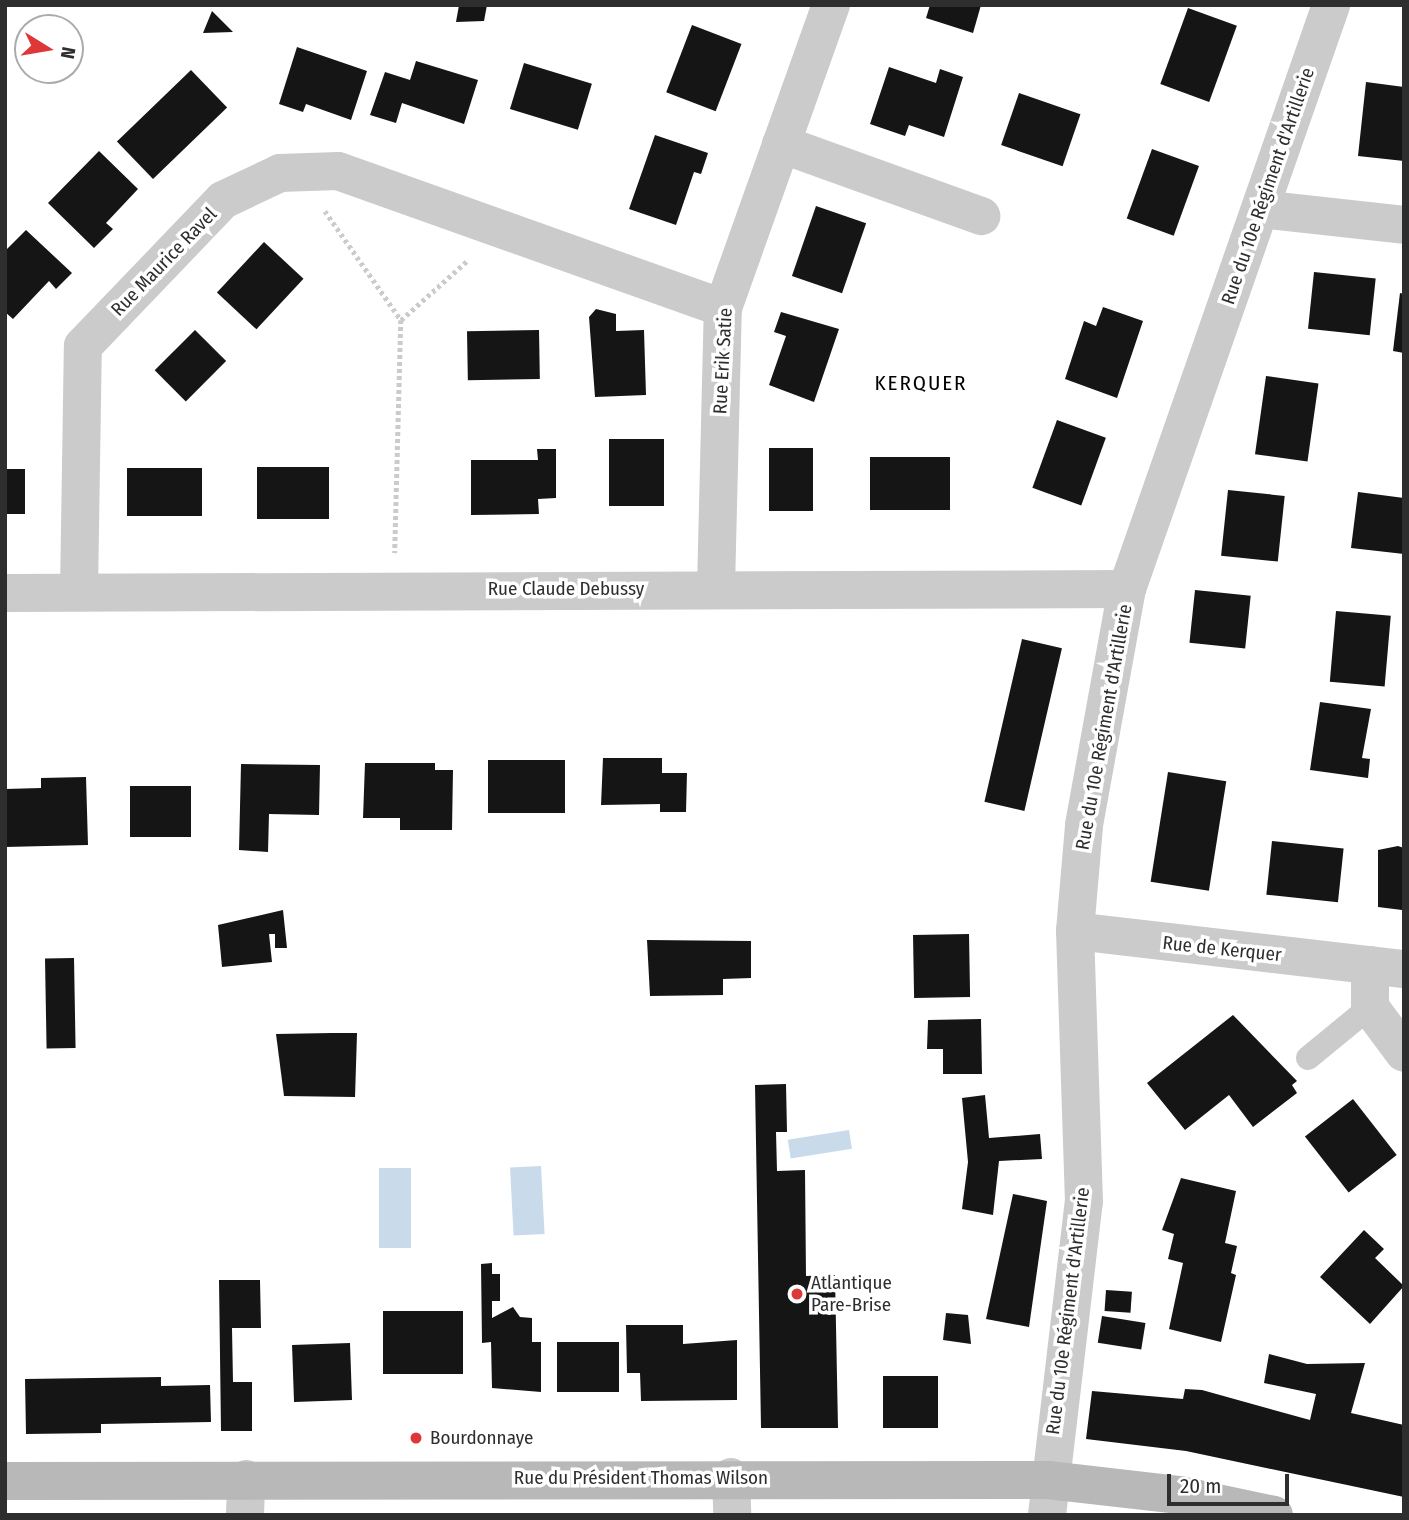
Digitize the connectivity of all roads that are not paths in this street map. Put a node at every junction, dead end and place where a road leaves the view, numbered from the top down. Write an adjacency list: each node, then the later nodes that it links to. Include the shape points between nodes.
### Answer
1 (831, 5): 3 (street, Rue Erik Satie)
2 (1331, 5): 4 (street, Rue du 10e Régiment d'Artillerie)
3 (781, 144): 5 (street); 7 (street, Rue Erik Satie)
4 (1260, 209): 6 (street); 9 (street, Rue du 10e Régiment d'Artillerie)
5 (981, 216)
6 (1404, 225)
7 (723, 307): 8 (street, Rue Erik Satie); 10 (street, Rue Maurice Ravel, via 338,171 280,173 223,200 83,346)
8 (716, 588): 9 (street, Rue Claude Debussy); 10 (street, Rue Claude Debussy)
9 (1127, 589): 12 (street, Rue du 10e Régiment d'Artillerie, via 1084,825)
10 (79, 592): 11 (street, Rue Claude Debussy)
11 (5, 593)
12 (1075, 931): 13 (street, Rue de Kerquer); 20 (street, Rue du 10e Régiment d'Artillerie, via 1084,1202)
13 (1387, 967): 14 (street, Rue de Kerquer)
14 (1370, 1007): 15 (street); 16 (lane)
15 (1404, 1053)
16 (1308, 1058)
17 (731, 1476): 19 (street, Rue du Président Thomas Wilson); 20 (street, Rue du Président Thomas Wilson); 21 (street)
18 (5, 1481): 19 (street, Rue du Président Thomas Wilson)
19 (246, 1497)
20 (1048, 1497): 22 (street, Rue du Président Thomas Wilson, via 1194,1497)
21 (732, 1515)
22 (1273, 1515)

